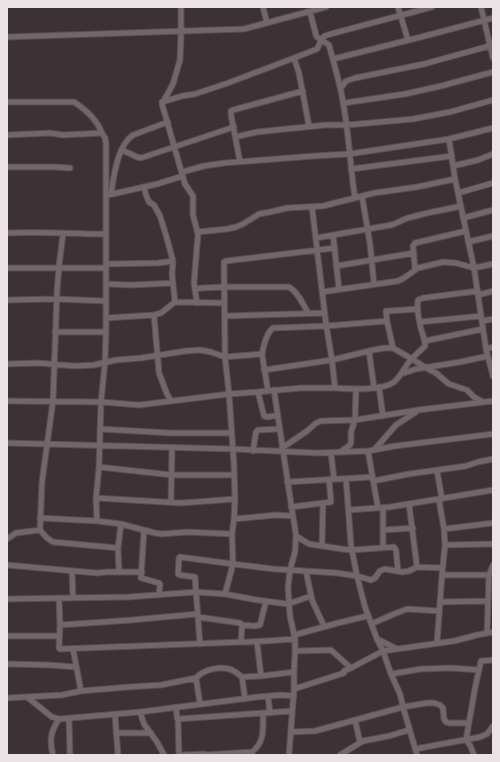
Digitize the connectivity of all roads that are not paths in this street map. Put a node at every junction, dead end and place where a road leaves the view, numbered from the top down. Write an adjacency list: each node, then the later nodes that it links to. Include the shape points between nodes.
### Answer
1 (181, 7): 12 (street)
2 (263, 7): 11 (street)
3 (326, 7): 7 (street)
4 (398, 7): 8 (street)
5 (432, 7): 8 (street)
6 (481, 7): 10 (street)
7 (310, 12): 11 (street); 14 (street, via 316,35)
8 (400, 16): 14 (street, via 327,35); 15 (street)
9 (493, 18): 10 (street)
10 (484, 20): 15 (street); 16 (street)
11 (267, 23): 12 (street, via 244,29)
12 (181, 30): 13 (street); 25 (street, via 179,63 173,84)
13 (7, 37)
14 (321, 40): 17 (street, via 317,48); 19 (street, via 329,45)
15 (408, 40): 19 (street)
16 (492, 46): 18 (street); 21 (street, via 424,64 355,78 346,81)
17 (294, 58): 22 (street); 25 (street, via 195,94)
18 (493, 58)
19 (333, 59): 21 (street)
20 (493, 72): 26 (street, via 405,94)
21 (341, 88): 26 (street)
22 (303, 91): 29 (street); 30 (street, via 231,111)
23 (493, 100): 28 (street, via 427,117)
24 (7, 102): 32 (street, via 74,102 100,127)
25 (162, 102): 27 (street)
26 (344, 104): 28 (street)
27 (168, 122): 36 (street); 37 (street, via 128,138)
28 (347, 125): 29 (street); 38 (street)
29 (309, 126): 34 (street)
30 (234, 127): 34 (street); 36 (street)
31 (493, 128): 35 (street)
32 (102, 134): 33 (street); 51 (street, via 106,143)
33 (7, 135)
34 (235, 137): 41 (street)
35 (449, 139): 38 (street); 40 (street)
36 (174, 147): 37 (street, via 141,158); 46 (street)
37 (122, 150): 51 (street)
38 (349, 154): 41 (street); 45 (street)
39 (493, 154): 42 (street)
40 (452, 156): 42 (street); 45 (street)
41 (240, 162): 46 (street, via 212,165)
42 (453, 166): 47 (street)
43 (7, 167): 44 (street)
44 (70, 168)
45 (351, 169): 53 (street)
46 (182, 174): 49 (street); 60 (street, via 186,187 193,196 193,215)
47 (455, 179): 50 (street); 52 (street)
48 (493, 183): 50 (street)
49 (144, 187): 51 (street); 72 (street, via 149,202 154,205 160,216)
50 (458, 193): 54 (street)
51 (108, 195): 63 (street)
52 (362, 196): 53 (street); 58 (street)
53 (355, 198): 55 (street)
54 (461, 206): 57 (street); 58 (street, via 412,216 396,224)
55 (312, 207): 60 (street, via 287,208 259,214 236,227); 66 (street)
56 (493, 210): 57 (street)
57 (463, 218): 59 (street)
58 (367, 230): 64 (street); 71 (street)
59 (466, 231): 67 (street); 70 (street, via 416,242)
60 (197, 232): 84 (street, via 194,277)
61 (7, 233): 62 (street)
62 (63, 234): 63 (street); 77 (street)
63 (106, 234): 74 (street)
64 (333, 235): 66 (street); 68 (street)
65 (493, 236): 67 (street)
66 (316, 238): 69 (street)
67 (468, 242): 78 (street)
68 (335, 248): 69 (street); 75 (street)
69 (318, 250): 83 (street, via 226,261); 87 (street)
70 (414, 253): 71 (street); 79 (street)
71 (372, 260): 75 (street); 82 (street)
72 (173, 262): 74 (street); 80 (street)
73 (493, 264): 78 (street)
74 (106, 266): 77 (street); 81 (street)
75 (336, 266): 85 (street)
76 (7, 268): 77 (street)
77 (58, 268): 89 (street)
78 (474, 268): 79 (street, via 443,262); 88 (street)
79 (415, 270): 82 (street, via 402,280)
80 (173, 283): 81 (street); 92 (street)
81 (106, 284): 91 (street)
82 (374, 284): 85 (street)
83 (224, 287): 84 (street); 94 (street); 96 (street, via 289,287 294,290)
84 (196, 289): 93 (street)
85 (339, 289): 87 (street)
86 (493, 291): 88 (street)
87 (322, 292): 97 (street)
88 (478, 293): 95 (street, via 423,298 418,300); 101 (street)
89 (56, 299): 90 (street); 91 (street); 107 (street)
90 (7, 300)
91 (106, 301): 100 (street)
92 (175, 302): 93 (street); 98 (street)
93 (198, 303): 94 (street)
94 (224, 303): 99 (street)
95 (418, 309): 103 (street, via 388,311); 104 (street)
96 (308, 313): 97 (street); 99 (street)
97 (325, 313): 105 (street)
98 (154, 315): 100 (street); 115 (street)
99 (225, 316): 117 (street)
100 (106, 318): 108 (street)
101 (481, 319): 102 (street); 104 (street); 106 (street)
102 (493, 319)
103 (387, 321): 105 (street); 111 (street)
104 (420, 322): 109 (street)
105 (326, 326): 114 (street, via 273,328 268,334); 119 (street)
106 (483, 329): 109 (street); 112 (street)
107 (55, 332): 108 (street); 122 (street)
108 (106, 332): 120 (street)
109 (424, 341): 118 (street, via 425,346)
110 (493, 347): 112 (street)
111 (394, 348): 113 (street); 118 (street)
112 (486, 349): 116 (street)
113 (369, 351): 119 (street); 127 (street)
114 (262, 354): 117 (street); 124 (street)
115 (157, 356): 117 (street, via 200,350); 120 (street); 136 (street, via 159,373)
116 (488, 356): 123 (street); 126 (street)
117 (225, 357): 133 (street)
118 (412, 359): 123 (street); 125 (street)
119 (332, 360): 124 (street); 128 (street)
120 (105, 362): 122 (street, via 75,366); 138 (street)
121 (7, 364): 122 (street)
122 (54, 364): 135 (street)
123 (425, 367): 125 (street); 139 (street, via 449,384 467,390)
124 (264, 370): 130 (street)
125 (400, 374): 127 (street, via 390,384)
126 (493, 375)
127 (376, 387): 129 (street); 142 (street)
128 (335, 388): 129 (street); 131 (street)
129 (356, 389): 143 (street)
130 (268, 390): 131 (street); 132 (street)
131 (274, 390): 141 (street)
132 (258, 392): 133 (street); 141 (street, via 264,416)
133 (229, 394): 136 (street); 146 (street)
134 (7, 401): 135 (street)
135 (53, 401): 138 (street); 149 (street)
136 (171, 401): 138 (street, via 139,405)
137 (493, 401): 139 (street)
138 (101, 402): 144 (street)
139 (483, 402): 140 (street)
140 (418, 410): 142 (street); 153 (street, via 396,425)
141 (278, 415): 145 (street)
142 (383, 416): 143 (street)
143 (355, 420): 155 (street, via 318,422); 157 (street, via 350,444)
144 (100, 429): 146 (street); 150 (street)
145 (279, 429): 154 (street, via 258,430); 155 (street)
146 (232, 433): 152 (street)
147 (493, 434): 153 (street)
148 (7, 443): 149 (street)
149 (48, 443): 150 (street); 179 (street)
150 (99, 446): 151 (street); 160 (street)
151 (172, 448): 152 (street); 162 (street)
152 (233, 449): 154 (street); 163 (street)
153 (375, 449): 156 (street)
154 (253, 450): 155 (street)
155 (283, 450): 158 (street); 167 (street)
156 (368, 451): 157 (street); 166 (street)
157 (340, 452): 158 (street)
158 (331, 453): 164 (street)
159 (493, 459): 161 (street)
160 (99, 467): 162 (street); 169 (street)
161 (437, 471): 166 (street); 171 (street)
162 (172, 475): 163 (street); 172 (street)
163 (234, 475): 170 (street)
164 (332, 479): 165 (street); 167 (street); 173 (street, via 331,501)
165 (346, 479): 166 (street); 177 (street)
166 (372, 479): 176 (street)
167 (287, 482): 175 (street)
168 (493, 490): 171 (street)
169 (96, 498): 172 (street); 181 (street)
170 (235, 499): 172 (street); 180 (street)
171 (440, 499): 174 (street); 185 (street)
172 (171, 502)
173 (322, 503): 175 (street); 194 (street)
174 (409, 504): 176 (street); 184 (street)
175 (291, 507): 178 (street)
176 (380, 508): 177 (street); 188 (street)
177 (349, 510): 197 (street)
178 (293, 516): 180 (street); 190 (street)
179 (40, 518): 181 (street); 186 (street)
180 (234, 519): 189 (street)
181 (96, 521): 183 (street)
182 (493, 523): 185 (street)
183 (121, 524): 187 (street); 196 (street)
184 (413, 528): 188 (street); 201 (street)
185 (444, 528): 193 (street)
186 (40, 530): 191 (street, via 16,533); 196 (street, via 52,542)
187 (144, 530): 189 (street, via 162,534); 208 (street)
188 (383, 530): 195 (street)
189 (232, 534): 198 (street)
190 (296, 536): 194 (street, via 309,544); 203 (street)
191 (7, 539)
192 (493, 544): 193 (street)
193 (445, 545): 202 (street)
194 (322, 546): 197 (street)
195 (383, 547): 197 (street); 205 (street, via 395,548)
196 (118, 548): 207 (street)
197 (352, 550): 211 (street)
198 (233, 564): 203 (street); 212 (street, via 180,557 178,574 195,577); 213 (street)
199 (7, 565): 206 (street)
200 (493, 565): 209 (street)
201 (418, 567): 202 (street); 205 (street, via 406,572)
202 (442, 568): 210 (street)
203 (290, 570): 204 (street); 222 (street)
204 (306, 571): 211 (street); 215 (street)
205 (398, 571): 211 (street, via 382,570 370,580)
206 (72, 572): 207 (street); 217 (street)
207 (119, 572): 208 (street)
208 (142, 572): 214 (street, via 141,578 160,583)
209 (491, 573): 210 (street); 219 (street)
210 (442, 575): 221 (street)
211 (357, 576): 225 (street)
212 (196, 592): 213 (street); 214 (street); 224 (street)
213 (225, 594): 220 (street)
214 (159, 595): 217 (street)
215 (311, 596): 222 (street); 229 (street)
216 (59, 598): 217 (street); 218 (street); 227 (street)
217 (73, 598)
218 (7, 599)
219 (490, 600): 221 (street); 230 (street)
220 (266, 601): 222 (street); 228 (street, via 260,625)
221 (440, 602): 223 (street)
222 (288, 604): 233 (street)
223 (439, 611): 226 (street, via 407,609); 237 (street)
224 (197, 616): 227 (street); 228 (street); 238 (street)
225 (368, 616): 226 (street); 229 (street)
226 (371, 624): 234 (street)
227 (60, 625): 232 (street)
228 (242, 625): 235 (street)
229 (324, 626): 233 (street)
230 (490, 633): 237 (street)
231 (7, 636): 232 (street)
232 (59, 636): 239 (street, via 59,649)
233 (294, 637): 236 (street); 242 (street)
234 (377, 639): 240 (street); 241 (street)
235 (241, 642): 236 (street); 238 (street)
236 (257, 642): 250 (street)
237 (437, 643): 240 (street)
238 (200, 644): 239 (street)
239 (73, 649): 245 (street)
240 (398, 649): 241 (street)
241 (383, 651): 246 (street); 249 (street)
242 (295, 652): 246 (street, via 331,650); 248 (street)
243 (493, 660): 247 (street, via 482,661)
244 (7, 664): 245 (street)
245 (76, 667): 254 (street)
246 (351, 668): 253 (street, via 344,673)
247 (479, 670): 249 (street, via 421,669); 272 (street)
248 (294, 672): 250 (street); 253 (street)
249 (391, 674): 262 (street)
250 (261, 676): 251 (street)
251 (242, 677): 252 (street, via 228,668 219,668 208,670); 259 (street)
252 (196, 678): 254 (street, via 161,685); 260 (street)
253 (294, 689): 256 (street)
254 (81, 692): 257 (street)
255 (268, 696): 256 (street); 259 (street); 266 (street)
256 (294, 696): 263 (street)
257 (27, 697): 258 (street); 269 (street, via 52,717)
258 (7, 698)
259 (245, 698): 260 (street)
260 (200, 704): 261 (street)
261 (176, 707): 264 (street); 270 (street)
262 (403, 707): 271 (street); 272 (street, via 434,703 443,708 446,722); 274 (street)
263 (292, 711): 266 (street); 275 (street)
264 (140, 712): 267 (street); 276 (street, via 144,724)
265 (263, 713): 266 (street); 270 (street); 281 (street, via 263,734)
266 (270, 713)
267 (115, 715): 268 (street); 277 (street)
268 (69, 718): 269 (street); 283 (street)
269 (59, 719): 282 (street, via 51,732)
270 (178, 719): 286 (street)
271 (355, 720): 275 (street, via 315,730); 279 (street)
272 (469, 723): 278 (street)
273 (493, 726): 278 (street, via 487,734)
274 (409, 730): 279 (street); 280 (street)
275 (291, 732): 289 (street)
276 (151, 733): 277 (street); 285 (street)
277 (116, 734): 284 (street)
278 (466, 740): 280 (street); 292 (street)
279 (360, 742): 290 (street)
280 (415, 749): 291 (street)
281 (252, 753): 288 (street)
282 (53, 755)
283 (70, 755)
284 (118, 755)
285 (164, 755)
286 (179, 755)
287 (182, 755): 288 (street)
288 (204, 755)
289 (289, 755)
290 (340, 755)
291 (417, 755)
292 (474, 755)

